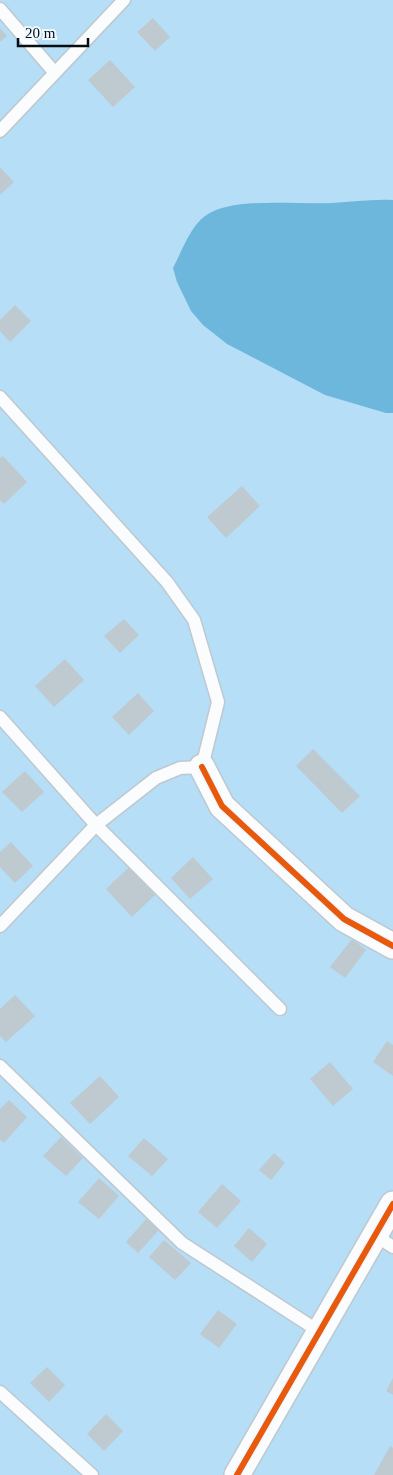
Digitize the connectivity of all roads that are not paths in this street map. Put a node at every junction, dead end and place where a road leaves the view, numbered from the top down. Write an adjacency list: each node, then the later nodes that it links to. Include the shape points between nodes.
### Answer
1 (124, 0): 3 (lane)
2 (0, 9): 3 (lane)
3 (55, 73): 4 (lane)
4 (0, 132)
5 (0, 397): 7 (lane, via 167,582 194,620 218,702)
6 (0, 717): 8 (lane)
7 (202, 767): 8 (lane, via 180,768 156,778); 10 (street, via 222,806 344,919)
8 (96, 825): 9 (lane); 11 (lane)
9 (0, 926)
10 (393, 946)
11 (280, 1009)
12 (0, 1066): 15 (lane, via 182,1243)
13 (393, 1204): 14 (street)
14 (384, 1242): 15 (street)
15 (320, 1332): 18 (street)
16 (0, 1392): 17 (lane)
17 (92, 1475)
18 (237, 1475)

